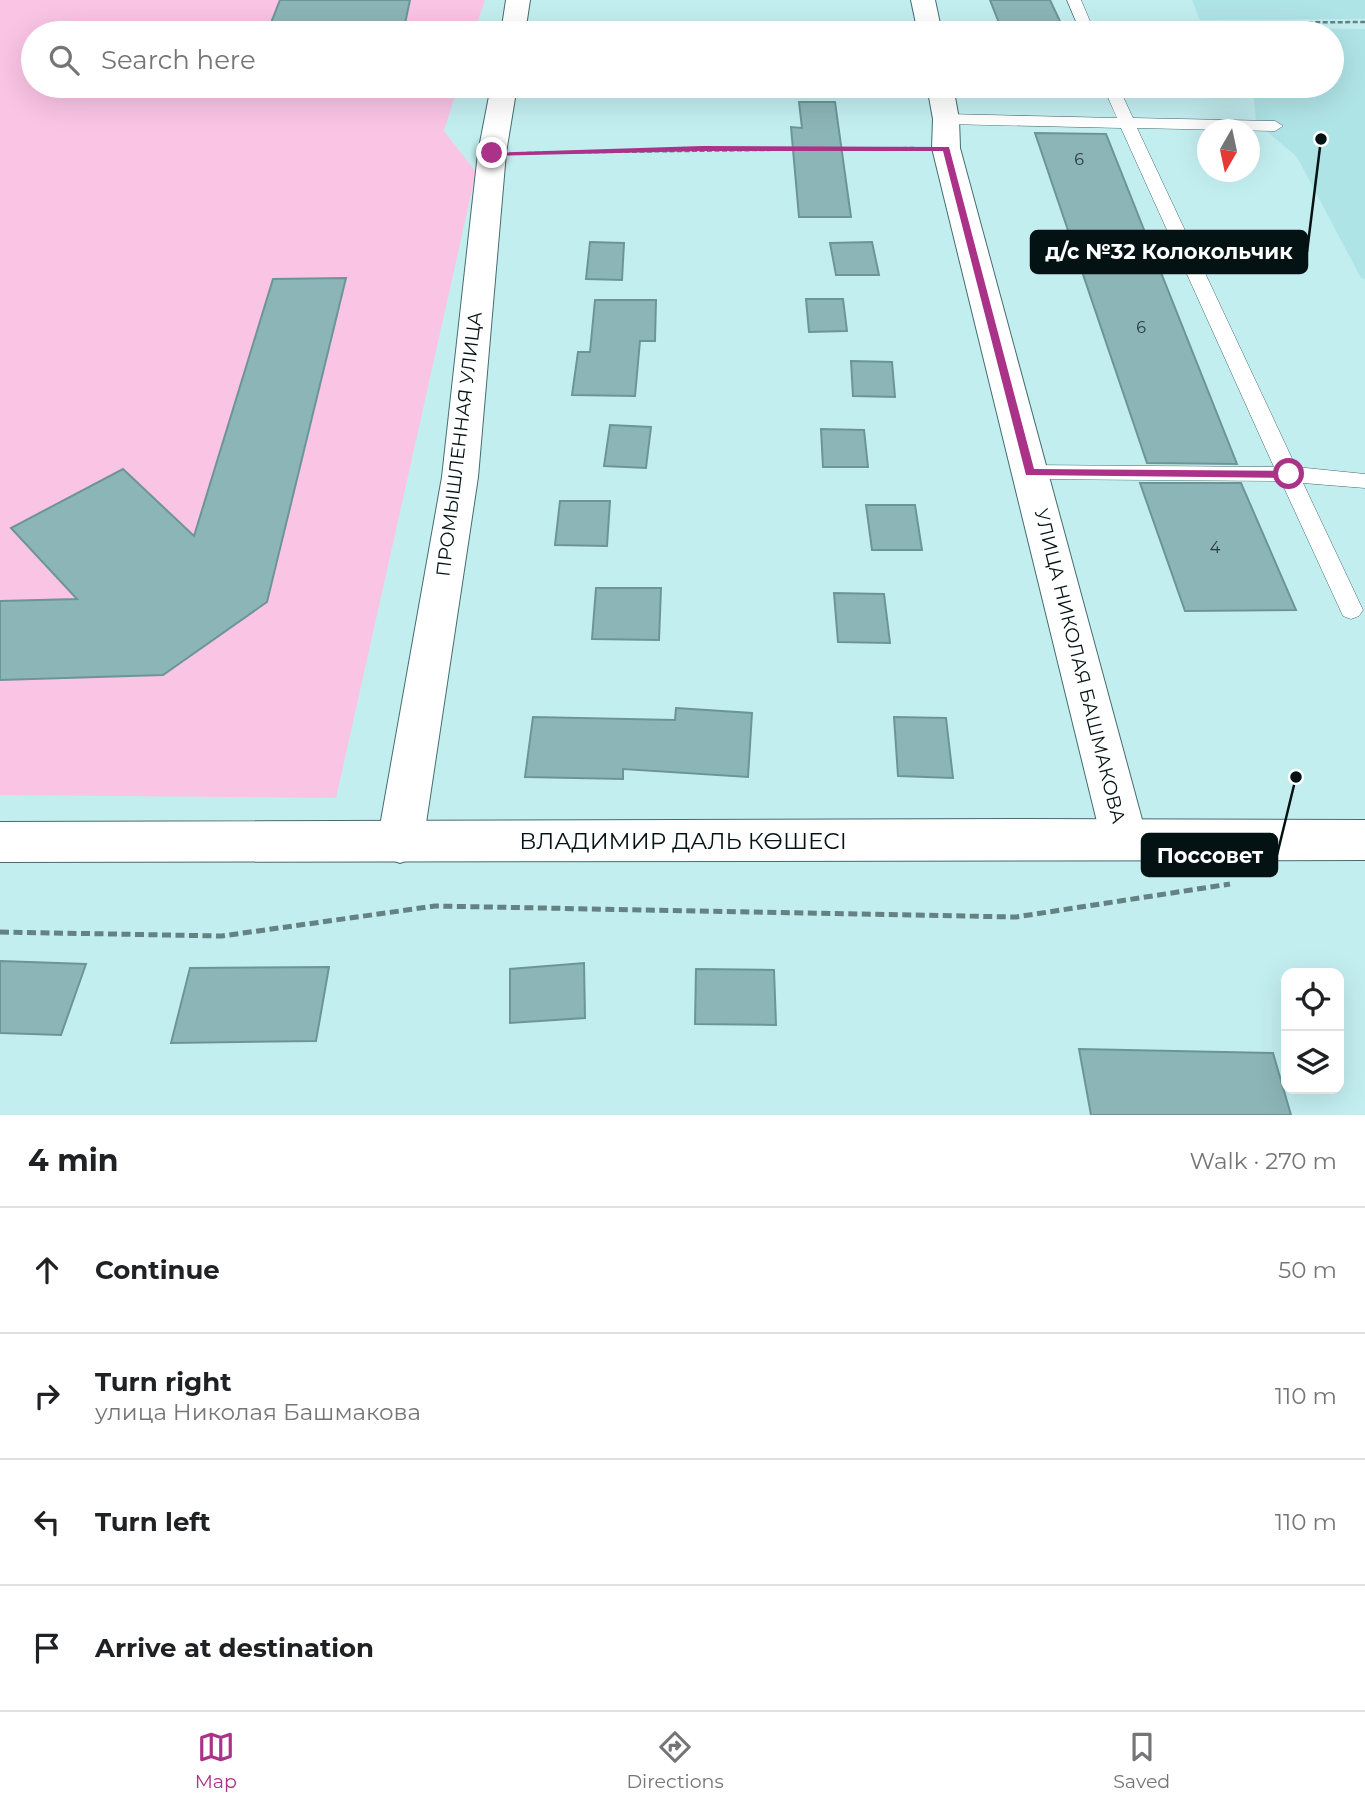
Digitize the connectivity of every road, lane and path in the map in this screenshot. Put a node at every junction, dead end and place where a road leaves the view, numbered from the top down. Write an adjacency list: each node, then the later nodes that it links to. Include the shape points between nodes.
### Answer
1 (518, 0): 4 (street)
2 (923, 0): 5 (street)
3 (1074, 0): 6 (lane)
4 (515, 21)
5 (927, 21)
6 (1083, 21)
7 (1344, 22): 8 (path)
8 (1365, 22)
9 (502, 98): 14 (street, ПРОМЫШЛЕННАЯ УЛИЦА)
10 (1116, 98): 12 (lane)
11 (944, 118): 12 (lane); 14 (path, via 702,148); 15 (street, УЛИЦА НИКОЛАЯ БАШМАКОВА)
12 (1127, 124): 13 (lane); 16 (lane)
13 (1275, 126)
14 (492, 153): 22 (street, ПРОМЫШЛЕННАЯ УЛИЦА, via 460,477)
15 (1030, 472): 16 (lane); 19 (street, УЛИЦА НИКОЛАЯ БАШМАКОВА)
16 (1289, 474): 17 (lane); 18 (lane)
17 (1365, 481)
18 (1351, 610)
19 (1124, 838): 20 (street, ВЛАДИМИР ДАЛЬ КӨШЕСІ); 22 (street, ВЛАДИМИР ДАЛЬ КӨШЕСІ)
20 (1365, 840)
21 (0, 842): 22 (street, ВЛАДИМИР ДАЛЬ КӨШЕСІ)
22 (400, 843)
23 (1237, 883): 24 (path, via 1016,917 435,906 222,936)
24 (0, 932)

